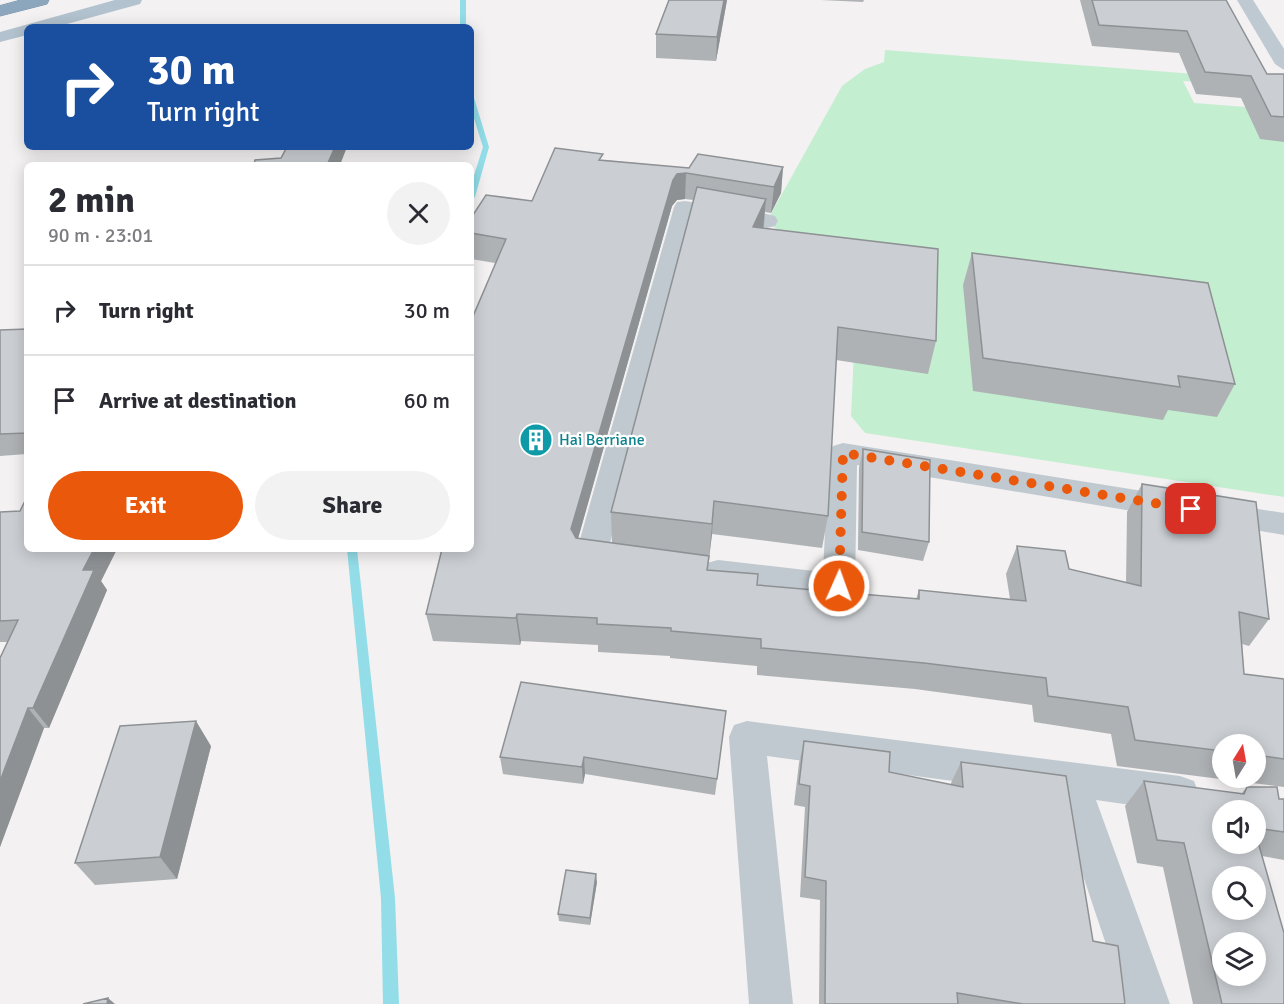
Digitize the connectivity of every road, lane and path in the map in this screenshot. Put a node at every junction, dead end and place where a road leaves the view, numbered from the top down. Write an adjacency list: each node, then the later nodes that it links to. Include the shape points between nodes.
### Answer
1 (41, 0): 4 (highway)
2 (134, 0): 5 (main road)
3 (1245, 0): 8 (main road)
4 (0, 11)
5 (47, 24)
6 (24, 31): 7 (main road)
7 (0, 37)
8 (1284, 64)
9 (767, 221): 11 (street, via 684,207 591,557)
10 (1284, 525): 12 (street, via 843,453 839,586)
11 (638, 563)
12 (697, 570)
13 (1070, 780): 14 (street); 15 (street, via 747,736); 16 (street)
14 (1213, 798)
15 (771, 1004)
16 (1148, 1004)

